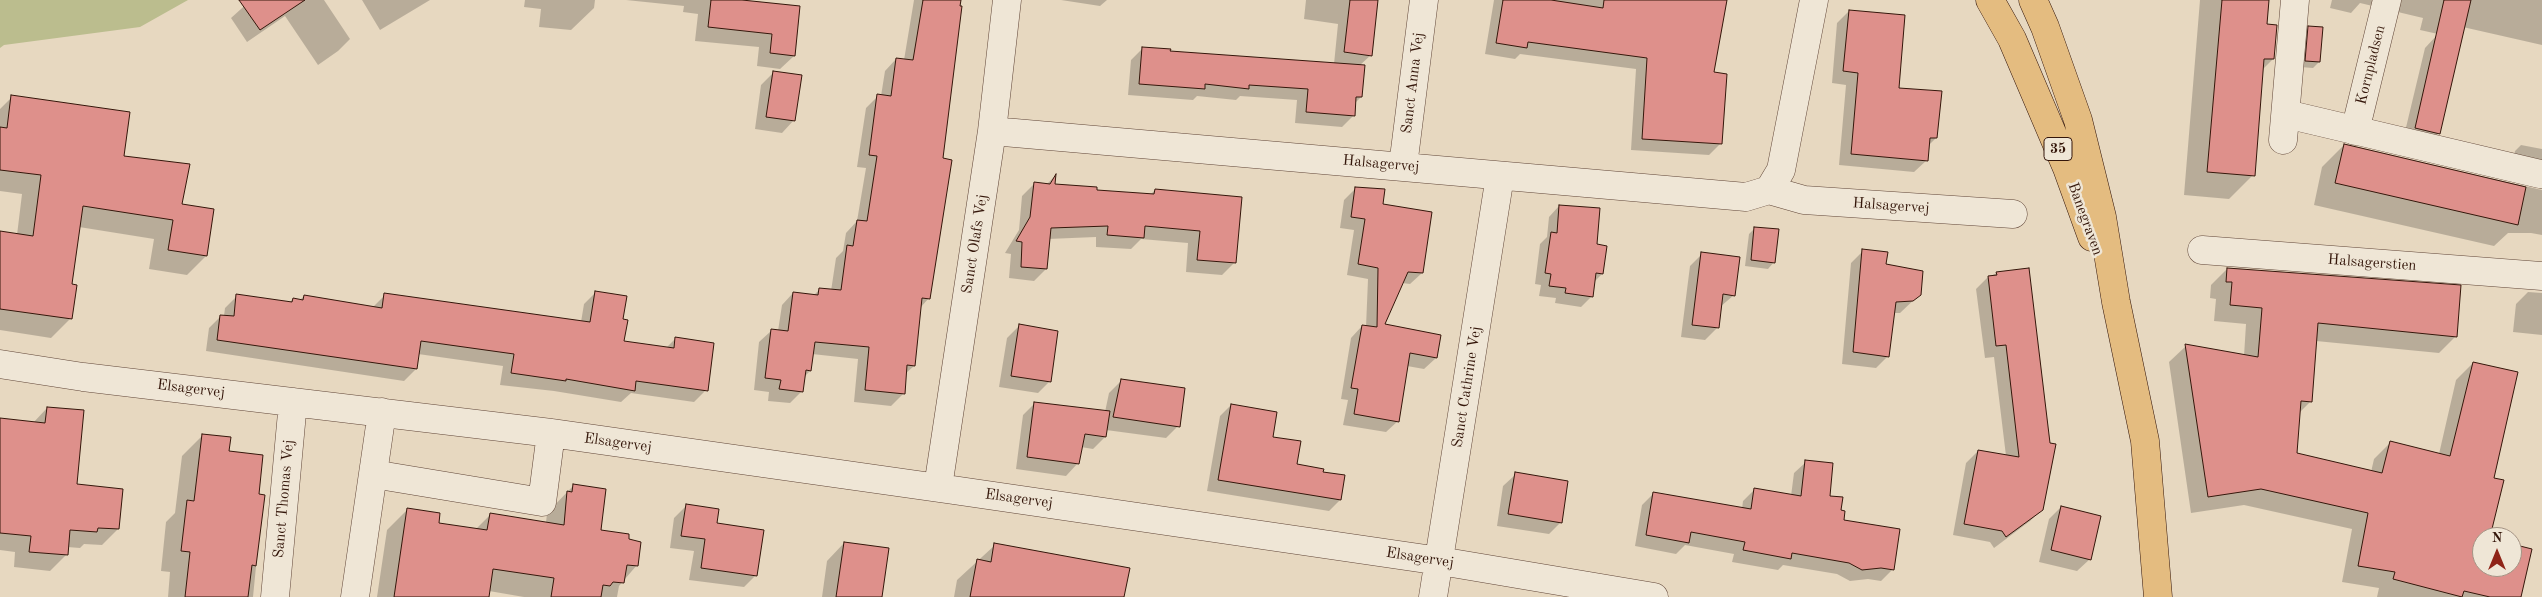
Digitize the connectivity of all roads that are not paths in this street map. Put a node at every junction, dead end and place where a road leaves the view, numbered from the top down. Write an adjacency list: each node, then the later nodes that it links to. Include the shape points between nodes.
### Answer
1 (1007, 0): 8 (street, Sanct Olafs Vej)
2 (1424, 0): 10 (street, Sanct Anna Vej)
3 (1814, 0): 13 (street, via 1781,170)
4 (1990, 0): 17 (main road, Banegraven / 35, via 2012,39 2067,168)
5 (2033, 0): 17 (main road, Banegraven / 35, via 2078,120 2102,216)
6 (2295, 0): 9 (street, via 2285,127)
7 (2387, 0): 9 (street, Kornpladsen)
8 (992, 131): 10 (street, Halsagervej); 23 (street, Sanct Olafs Vej)
9 (2355, 131): 11 (street)
10 (1403, 166): 12 (street, Halsagervej)
11 (2540, 174)
12 (1500, 176): 13 (street, Halsagervej, via 1746,197); 24 (street, Sanct Cathrine Vej)
13 (1769, 190): 14 (street, Halsagervej, via 1804,200)
14 (2013, 214)
15 (2202, 250): 16 (street, Halsagerstien)
16 (2542, 276)
17 (2116, 302): 30 (main road, Banegraven / 35, via 2145,441)
18 (0, 364): 19 (street, Elsagervej)
19 (293, 402): 20 (street, Elsagervej); 26 (street, Sanct Thomas Vej)
20 (382, 412): 21 (street, Elsagervej); 22 (street)
21 (551, 433): 22 (street, via 542,502); 23 (street, Elsagervej)
22 (373, 474): 27 (street)
23 (938, 488): 24 (street, Elsagervej)
24 (1440, 560): 25 (street, Elsagervej); 28 (street, Sanct Cathrine Vej)
25 (1553, 588): 29 (street, Elsagervej)
26 (275, 597)
27 (355, 597)
28 (1433, 597)
29 (1654, 597)
30 (2158, 597)

